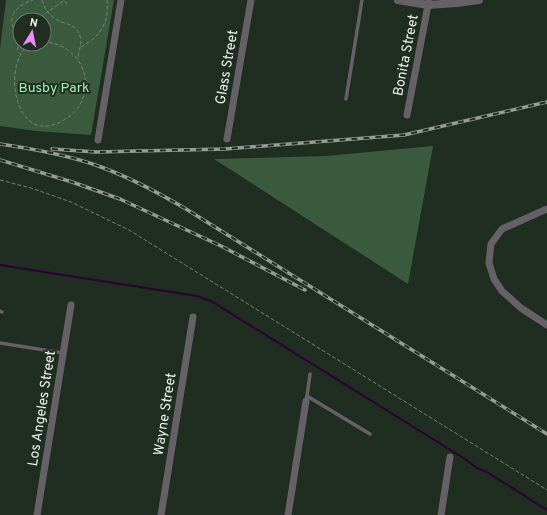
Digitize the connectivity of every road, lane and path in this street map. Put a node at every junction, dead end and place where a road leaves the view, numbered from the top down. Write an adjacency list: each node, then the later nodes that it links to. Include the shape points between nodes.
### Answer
1 (32, 0): 13 (path)
2 (42, 0): 12 (path)
3 (65, 0): 11 (path); 12 (path)
4 (107, 0): 15 (path, via 107,16 102,27 96,37)
5 (121, 0): 21 (street)
6 (251, 0): 20 (street, Glass Street)
7 (362, 0): 17 (lane)
8 (398, 0): 10 (street)
9 (478, 0): 10 (street, via 456,3)
10 (429, 2): 18 (street, Bonita Street)
11 (68, 6)
12 (48, 11): 15 (path, via 54,18 76,29 80,37)
13 (15, 12)
14 (52, 43): 16 (path, via 64,47)
15 (80, 48): 16 (path)
16 (78, 60): 19 (path, via 84,71 86,84 84,96 78,107 65,120 53,125 40,126)
17 (346, 99)
18 (407, 115)
19 (28, 123)
20 (227, 139)
21 (98, 140)
22 (0, 180): 33 (path, via 71,202 129,230)
23 (547, 209): 26 (street, via 502,229 491,244 489,263 494,279 502,291 521,308)
24 (71, 305): 28 (street, Los Angeles Street)
25 (193, 317): 35 (street, Wayne Street)
26 (547, 325)
27 (0, 343): 28 (lane)
28 (63, 353): 34 (street, Los Angeles Street)
29 (310, 374): 30 (lane)
30 (307, 399): 31 (lane); 36 (street)
31 (370, 434)
32 (450, 457): 37 (street)
33 (547, 490)
34 (37, 515)
35 (161, 515)
36 (288, 515)
37 (441, 515)

